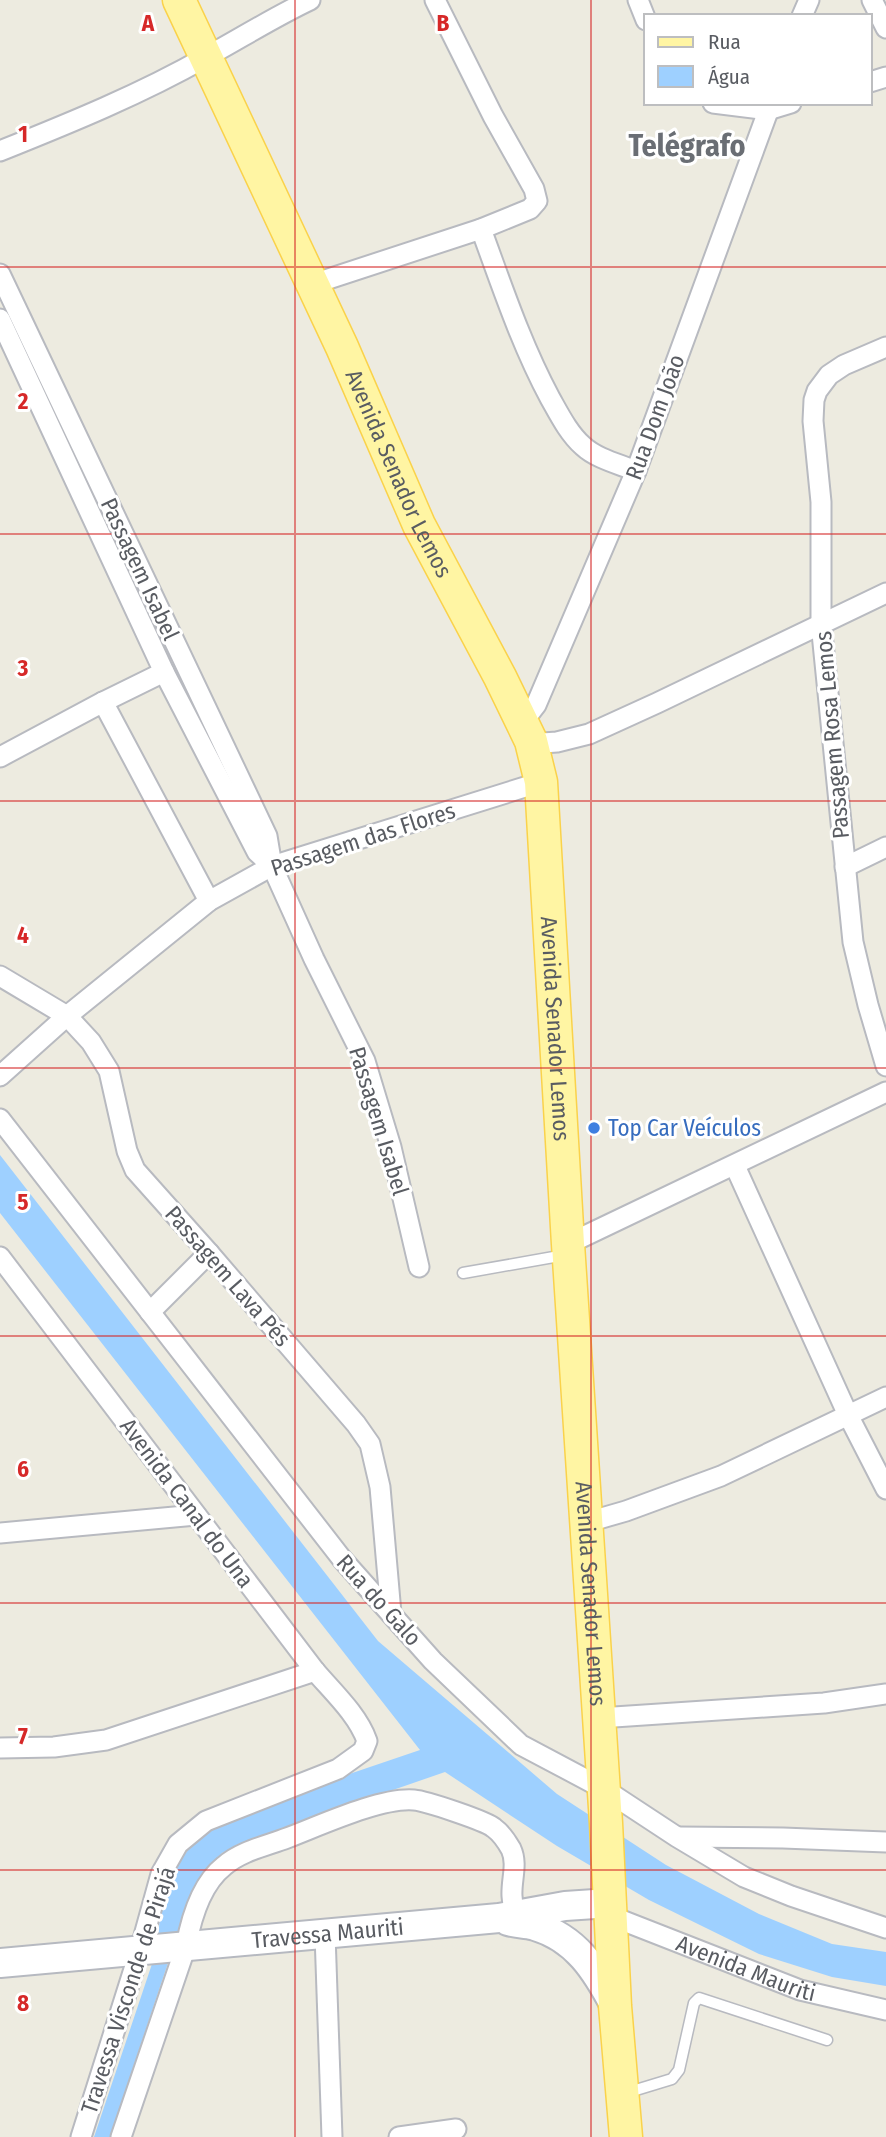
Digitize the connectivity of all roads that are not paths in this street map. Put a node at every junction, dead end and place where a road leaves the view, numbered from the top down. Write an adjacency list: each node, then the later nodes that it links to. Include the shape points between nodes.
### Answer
1 (179, 0): 6 (main road, Avenida Senador Lemos)
2 (310, 0): 6 (street)
3 (435, 0): 10 (street, via 537,195 537,203 530,209)
4 (872, 0): 5 (street)
5 (886, 28)
6 (206, 58): 9 (street); 12 (main road, Avenida Senador Lemos)
7 (741, 105): 8 (street)
8 (769, 107): 15 (street, Rua Dom João)
9 (0, 151)
10 (481, 229): 12 (street); 15 (street, via 536,372 569,430 593,453)
11 (0, 274): 24 (street, Passagem Isabel, via 267,836)
12 (313, 284): 20 (main road, Avenida Senador Lemos, via 419,525)
13 (0, 319): 18 (street, Passagem Isabel)
14 (886, 347): 17 (street, Passagem Rosa Lemos, via 829,374 814,400 821,502)
15 (636, 471): 20 (street, Rua Dom João)
16 (886, 593): 17 (street)
17 (821, 623): 20 (street, via 589,734 543,743); 25 (street, Passagem Rosa Lemos)
18 (164, 672): 19 (street); 24 (street, Passagem Isabel, via 257,852)
19 (103, 702): 21 (street); 26 (street)
20 (527, 732): 22 (main road, Avenida Senador Lemos)
21 (0, 757)
22 (541, 782): 24 (street, Passagem das Flores); 34 (main road, Avenida Senador Lemos)
23 (886, 847): 25 (street)
24 (272, 866): 26 (street, Passagem das Flores); 37 (street, Passagem Isabel, via 365,1061)
25 (845, 867): 29 (street, Passagem Rosa Lemos, via 853,942)
26 (209, 901): 28 (street, Passagem das Flores)
27 (0, 976): 28 (street, Passagem Lava Pés)
28 (67, 1016): 30 (street, Passagem das Flores); 35 (street, Passagem Lava Pés, via 91,1042 108,1071 135,1170)
29 (886, 1066)
30 (0, 1076)
31 (886, 1092): 33 (street)
32 (0, 1119): 41 (street, Rua do Galo)
33 (735, 1166): 34 (street); 43 (street)
34 (569, 1249): 38 (lane); 46 (main road, Avenida Senador Lemos)
35 (209, 1253): 41 (street); 48 (street, Passagem Lava Pés, via 370,1444 380,1487)
36 (0, 1257): 39 (street, Avenida Canal do Una)
37 (419, 1267)
38 (463, 1273)
39 (20, 1284): 40 (street); 45 (street, Avenida Canal do Una)
40 (0, 1288)
41 (150, 1312): 48 (street, Rua do Galo, via 342,1559)
42 (886, 1397): 43 (street)
43 (848, 1415): 44 (street); 46 (street, via 721,1476)
44 (886, 1489)
45 (196, 1515): 47 (street); 49 (street, Avenida Canal do Una)
46 (588, 1522): 51 (main road, Avenida Senador Lemos)
47 (0, 1534)
48 (391, 1613): 54 (street, Rua do Galo, via 433,1661 521,1745)
49 (315, 1671): 52 (street, via 106,1740); 53 (street, Avenida Canal do Una, via 364,1731)
50 (886, 1694): 51 (street, via 824,1703)
51 (599, 1718): 54 (main road, Avenida Senador Lemos)
52 (0, 1748)
53 (363, 1751): 61 (street, Travessa Visconde de Pirajá, via 338,1769 206,1822 178,1844 161,1874)
54 (604, 1789): 55 (street, Rua do Galo); 57 (main road, Avenida Senador Lemos)
55 (677, 1837): 56 (street); 59 (street, Rua do Galo, via 744,1877)
56 (886, 1842)
57 (610, 1902): 58 (main road, Travessa Mauriti); 63 (main road, Avenida Senador Lemos); 64 (street, Avenida Mauriti, via 800,1990)
58 (509, 1918): 60 (main road, Travessa Mauriti); 61 (street, Travessa Visconde de Pirajá, via 515,1866 512,1851 493,1826 413,1800 364,1809 238,1856 214,1874 190,1929); 63 (main road, Travessa Mauriti, via 571,1944 600,1977)
59 (886, 1928)
60 (325, 1934): 61 (main road, Travessa Mauriti); 70 (street)
61 (166, 1948): 62 (main road); 68 (street, Travessa Visconde de Pirajá); 69 (street, Travessa Visconde de Pirajá)
62 (0, 1963)
63 (615, 2006): 66 (main road, Avenida Senador Lemos)
64 (886, 2010)
65 (827, 2040): 66 (lane, via 699,1998 676,2076)
66 (622, 2094): 72 (main road, Avenida Senador Lemos)
67 (456, 2129): 71 (street)
68 (81, 2137)
69 (121, 2137)
70 (332, 2137)
71 (399, 2137)
72 (626, 2137)

